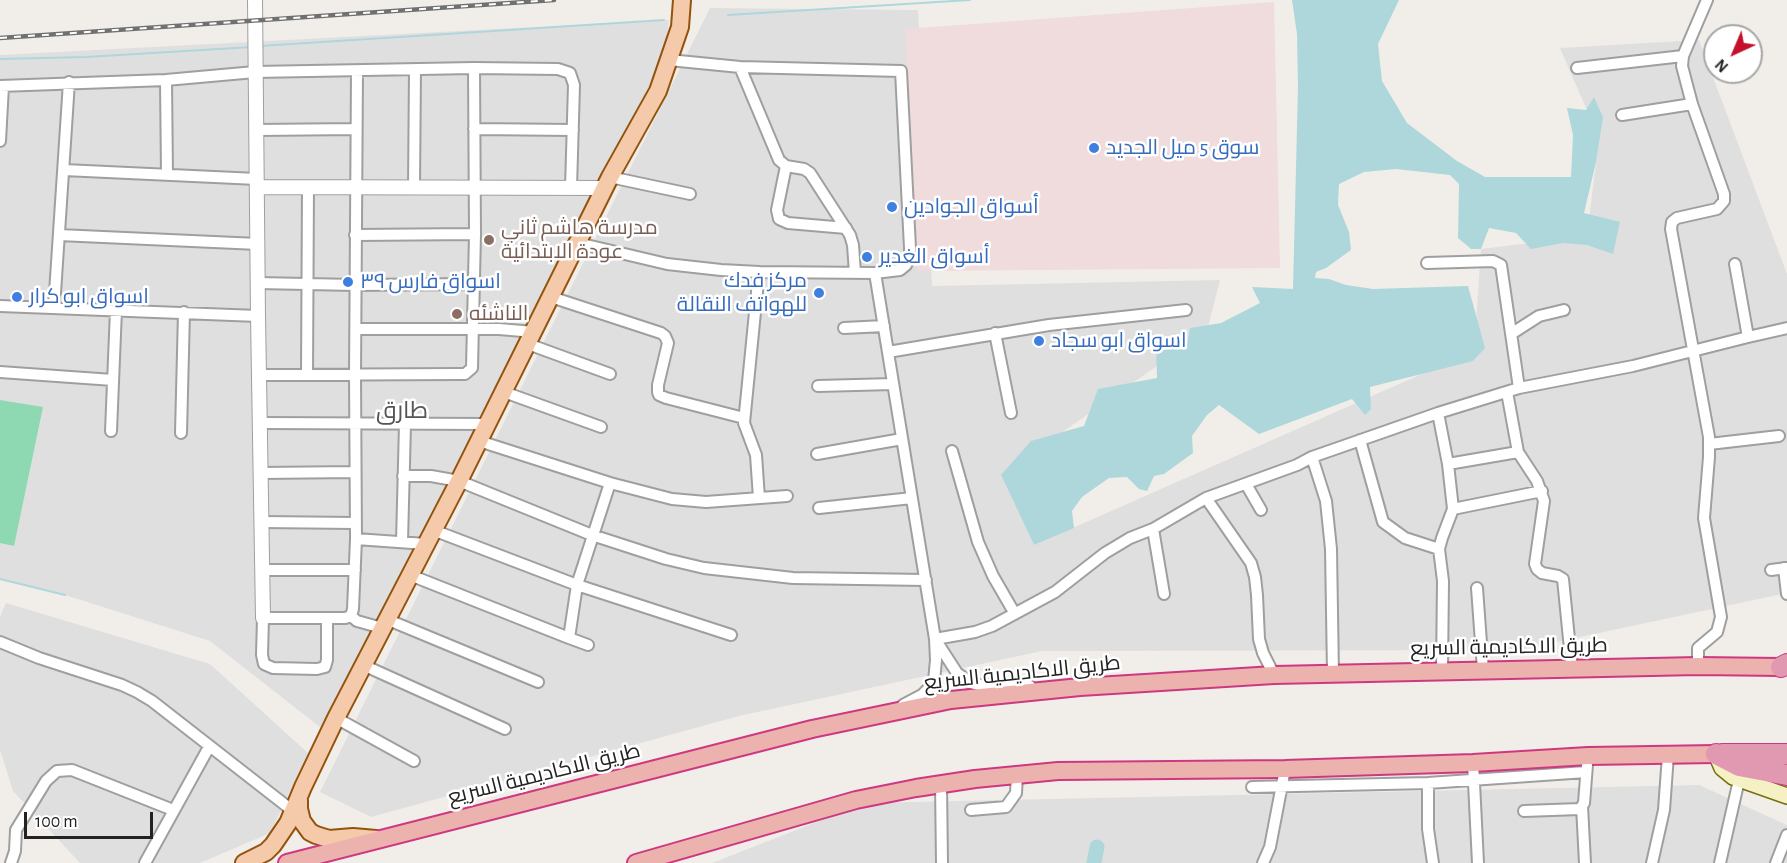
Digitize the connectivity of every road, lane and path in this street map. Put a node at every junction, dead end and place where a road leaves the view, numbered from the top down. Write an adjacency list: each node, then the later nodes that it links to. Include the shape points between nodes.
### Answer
1 (255, 0): 10 (street)
2 (682, 0): 5 (main road, via 680,27)
3 (1707, 0): 4 (street)
4 (1683, 57): 7 (street); 15 (street, via 1683,73)
5 (669, 60): 6 (street); 26 (main road, via 658,91)
6 (740, 67): 22 (street, via 779,160); 43 (street, via 901,71 910,257 900,270)
7 (1577, 68)
8 (474, 69): 9 (street); 18 (street); 20 (street, via 558,69 570,73 574,85)
9 (415, 70): 11 (street); 29 (street)
10 (255, 72): 11 (street); 12 (street); 19 (street)
11 (357, 72): 17 (street)
12 (166, 80): 13 (street); 24 (street)
13 (69, 82): 14 (street); 23 (street)
14 (1, 86): 21 (street)
15 (1692, 104): 16 (street); 65 (street, via 1724,197 1717,209 1677,218 1671,226)
16 (1622, 115)
17 (356, 129): 19 (street); 28 (street)
18 (474, 129): 20 (street); 30 (street)
19 (256, 130): 25 (street)
20 (573, 130): 31 (street)
21 (0, 141)
22 (786, 166): 33 (street, via 810,173); 33 (street, via 777,210 779,219 788,224)
23 (64, 170): 24 (street); 35 (street)
24 (167, 175): 25 (street)
25 (257, 183): 27 (street); 38 (street)
26 (607, 183): 31 (street); 32 (street); 37 (main road)
27 (308, 187): 28 (street); 45 (street)
28 (356, 187): 29 (street); 36 (street)
29 (414, 187): 30 (street)
30 (475, 187): 31 (street); 34 (street)
31 (571, 188)
32 (690, 194)
33 (846, 228): 42 (street, via 852,240)
34 (475, 234): 36 (street); 46 (street)
35 (59, 235): 38 (street); 50 (street)
36 (355, 235): 47 (street)
37 (578, 243): 41 (street, via 676,265); 48 (main road)
38 (258, 244): 44 (street)
39 (1427, 263): 62 (street, via 1499,264)
40 (1736, 264): 63 (street)
41 (759, 272): 42 (street); 80 (street)
42 (855, 273): 43 (street)
43 (875, 273): 56 (street)
44 (258, 283): 45 (street); 55 (street)
45 (307, 283): 47 (street); 70 (street)
46 (474, 284): 47 (street); 60 (street)
47 (355, 285): 59 (street)
48 (551, 297): 64 (main road); 80 (street, via 662,333 668,344 657,385 660,395)
49 (0, 306): 50 (street)
50 (54, 308): 51 (street)
51 (116, 310): 54 (street); 72 (street)
52 (1186, 310): 61 (street)
53 (1564, 310): 62 (street, via 1539,316)
54 (184, 312): 55 (street); 87 (street)
55 (258, 316): 69 (street)
56 (884, 326): 57 (street); 66 (street)
57 (844, 328)
58 (1787, 328): 63 (street)
59 (356, 329): 60 (street); 71 (street)
60 (473, 329): 64 (street, via 508,329); 71 (street, via 473,363 465,374)
61 (996, 333): 66 (street); 78 (street)
62 (1511, 334): 75 (street)
63 (1748, 337): 65 (street)
64 (531, 338): 68 (street); 76 (main road)
65 (1692, 351): 75 (street); 92 (street)
66 (888, 352): 73 (street)
67 (0, 372): 72 (street)
68 (610, 374)
69 (259, 375): 70 (street); 81 (street)
70 (307, 375): 71 (street)
71 (355, 375): 82 (street)
72 (113, 380): 86 (street)
73 (893, 384): 74 (street); 89 (street)
74 (818, 386)
75 (1519, 388): 77 (street)
76 (504, 392): 84 (main road); 85 (street)
77 (1507, 392): 79 (street); 94 (street)
78 (1011, 413)
79 (1438, 413): 90 (street); 97 (street)
80 (744, 418): 106 (street, via 756,455)
81 (260, 423): 82 (street); 99 (street)
82 (355, 424): 83 (street); 98 (street)
83 (405, 424): 84 (street); 100 (street)
84 (488, 424): 91 (main road)
85 (601, 427)
86 (111, 431)
87 (181, 433)
88 (1779, 436): 92 (street)
89 (902, 439): 95 (street); 107 (street)
90 (1360, 440): 96 (street); 119 (street, via 1383,522 1405,538)
91 (479, 441): 101 (main road); 102 (street)
92 (1709, 444): 141 (street, via 1704,518 1721,617 1717,632 1698,648)
93 (952, 451): 130 (street, via 978,542)
94 (1518, 452): 97 (street); 104 (street)
95 (817, 454)
96 (1312, 457): 103 (street); 146 (street, via 1326,501 1331,549)
97 (1448, 464): 110 (street)
98 (356, 472): 99 (street); 113 (street)
99 (261, 473): 112 (street)
100 (403, 476): 101 (street); 118 (street)
101 (459, 481): 115 (street); 116 (main road)
102 (610, 483): 106 (street, via 684,501); 115 (street)
103 (1246, 484): 108 (street); 111 (street)
104 (1542, 491): 110 (street); 143 (street, via 1535,564 1542,573 1563,579)
105 (787, 496): 106 (street)
106 (759, 498)
107 (912, 498): 109 (street); 125 (street)
108 (1206, 498): 114 (street); 147 (street, via 1251,563 1259,639)
109 (819, 508)
110 (1453, 509): 119 (street)
111 (1261, 510)
112 (262, 522): 113 (street); 121 (street)
113 (355, 523): 117 (street)
114 (1153, 529): 128 (street); 130 (street, via 1105,553 1055,592)
115 (592, 535): 125 (street, via 704,568 793,578); 126 (street)
116 (430, 537): 118 (street); 124 (main road); 126 (street)
117 (356, 539): 118 (street); 122 (street)
118 (402, 542)
119 (1439, 549): 145 (street, via 1443,581)
120 (1786, 568): 123 (street); 129 (street)
121 (262, 570): 122 (street); 132 (street)
122 (355, 570): 131 (street)
123 (1771, 570)
124 (411, 575): 134 (main road); 136 (street)
125 (926, 580): 137 (street)
126 (577, 585): 135 (street); 136 (street)
127 (1477, 588): 144 (street)
128 (1164, 594)
129 (1787, 594)
130 (1015, 614): 137 (street, via 975,632)
131 (351, 616): 133 (street); 134 (street, via 357,621)
132 (263, 618): 133 (street); 133 (street, via 264,664 273,668 318,669 327,664)
133 (327, 618)
134 (384, 624): 140 (main road); 148 (street)
135 (731, 635)
136 (569, 638): 139 (street)
137 (935, 639): 149 (street, via 957,673 971,683); 151 (street, via 934,681 929,688 912,701)
138 (0, 642): 153 (street, via 137,692)
139 (588, 645)
140 (363, 665): 150 (main road); 152 (street)
141 (1698, 666): 142 (highway, طريق الاكاديمية السريع); 143 (highway, طريق الاكاديمية السريع)
142 (1785, 666)
143 (1572, 669): 144 (highway, طريق الاكاديمية السريع)
144 (1483, 670): 145 (highway, طريق الاكاديمية السريع)
145 (1442, 671): 146 (highway, طريق الاكاديمية السريع)
146 (1333, 674): 147 (highway, طريق الاكاديمية السريع)
147 (1274, 675): 149 (highway, طريق الاكاديمية السريع)
148 (538, 682)
149 (1080, 687): 151 (highway, طريق الاكاديمية السريع, via 951,700)
150 (336, 718): 157 (street); 169 (main road)
151 (865, 718): 175 (highway, طريق الاكاديمية السريع)
152 (505, 729)
153 (210, 747): 169 (street); 171 (street)
154 (1716, 754): 155 (highway); 156 (highway); 162 (highway, via 1739,766); 163 (main road, via 1727,774)
155 (1787, 754)
156 (1668, 755): 158 (highway); 186 (street, via 1664,810)
157 (414, 761)
158 (1587, 764): 160 (highway); 170 (street)
159 (1285, 769): 160 (highway); 161 (highway, via 1059,771); 167 (street)
160 (1473, 771): 164 (street); 184 (street)
161 (1017, 775): 165 (highway); 172 (street, via 1016,794 1006,807)
162 (1787, 775)
163 (1739, 780): 168 (main road); 187 (street)
164 (1428, 783): 167 (street); 183 (street)
165 (941, 784): 180 (highway, via 826,808); 181 (street)
166 (1252, 787): 167 (street)
167 (1281, 787): 182 (street)
168 (1787, 796)
169 (296, 803): 175 (main road, via 302,821 316,836); 178 (main road, via 273,845)
170 (1582, 806): 173 (street, via 1576,810); 185 (street)
171 (173, 810): 176 (street, via 72,770 57,771 46,781 16,830); 177 (street)
172 (971, 810)
173 (1524, 811)
174 (1787, 835): 188 (street)
175 (376, 839): 179 (highway, طريق الاكاديمية السريع)
176 (11, 863)
177 (145, 863)
178 (244, 863)
179 (287, 863)
180 (636, 863)
181 (942, 863)
182 (1263, 863)
183 (1433, 863)
184 (1478, 863)
185 (1585, 863)
186 (1652, 863)
187 (1720, 863)
188 (1776, 863)

